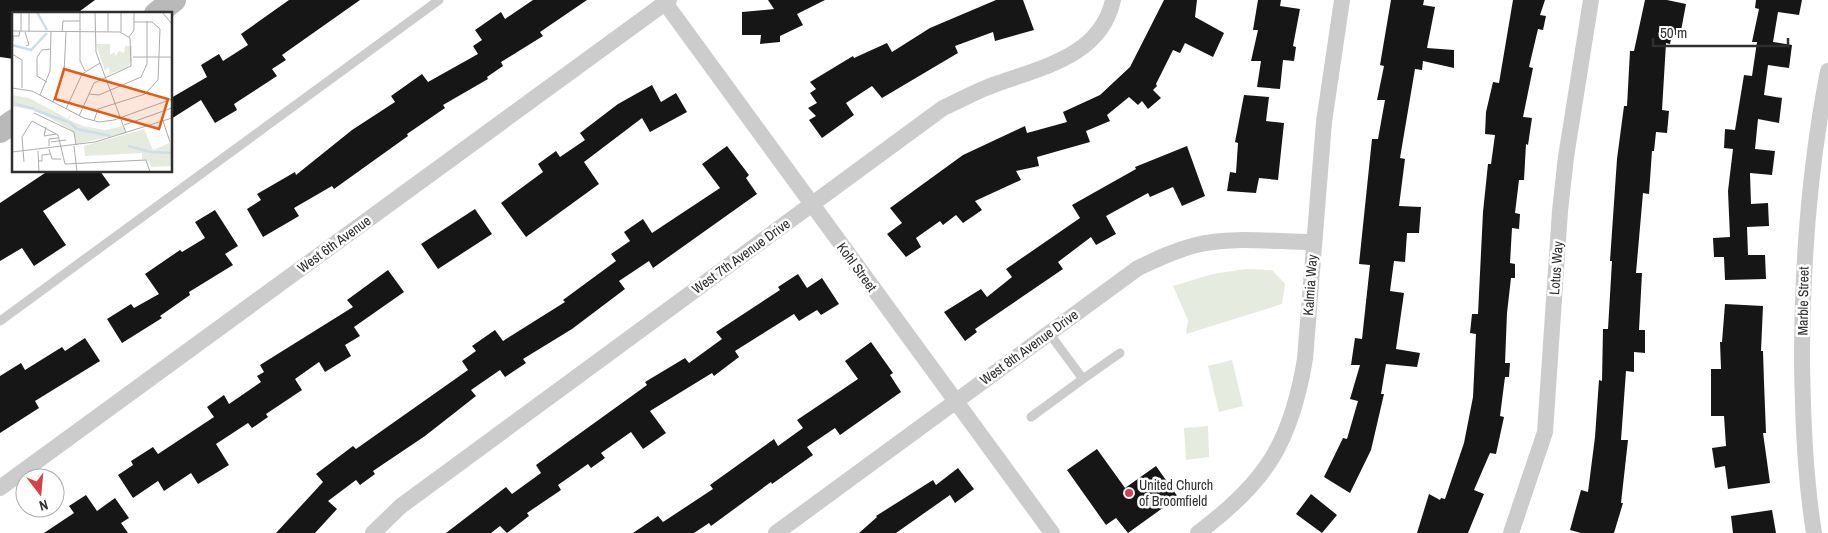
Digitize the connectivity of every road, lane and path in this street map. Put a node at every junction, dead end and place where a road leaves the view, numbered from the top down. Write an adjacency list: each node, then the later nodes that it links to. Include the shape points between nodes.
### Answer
1 (174, 0): 7 (main road)
2 (439, 0): 13 (lane)
3 (1113, 0): 11 (street, West 7th Avenue Drive, via 1104,23 1087,44 1066,58 997,83 943,108)
4 (1342, 0): 12 (street, Kalmia Way, via 1324,122)
5 (1591, 0): 24 (street, Lotus Way, via 1560,211 1545,432)
6 (666, 1): 11 (street, Kohl Street); 19 (street, West 6th Avenue)
7 (159, 12)
8 (1828, 71): 25 (street, Marble Street, via 1807,204 1803,254 1803,404)
9 (12, 122): 10 (main road)
10 (0, 131)
11 (812, 204): 17 (street, Kohl Street); 20 (street, West 7th Avenue Drive, via 401,506)
12 (1313, 242): 14 (street, West 8th Avenue Drive, via 1216,242 1166,254 1138,268); 23 (street, Kalmia Way, via 1305,359 1292,420 1265,470 1222,515)
13 (0, 321)
14 (1049, 333): 16 (lane); 17 (street, West 8th Avenue Drive)
15 (1120, 353): 16 (lane)
16 (1083, 379): 18 (lane)
17 (955, 401): 21 (street, West 8th Avenue Drive); 22 (street, Kohl Street)
18 (1031, 417)
19 (0, 488)
20 (373, 533)
21 (776, 533)
22 (1052, 533)
23 (1198, 533)
24 (1512, 533)
25 (1814, 533)

